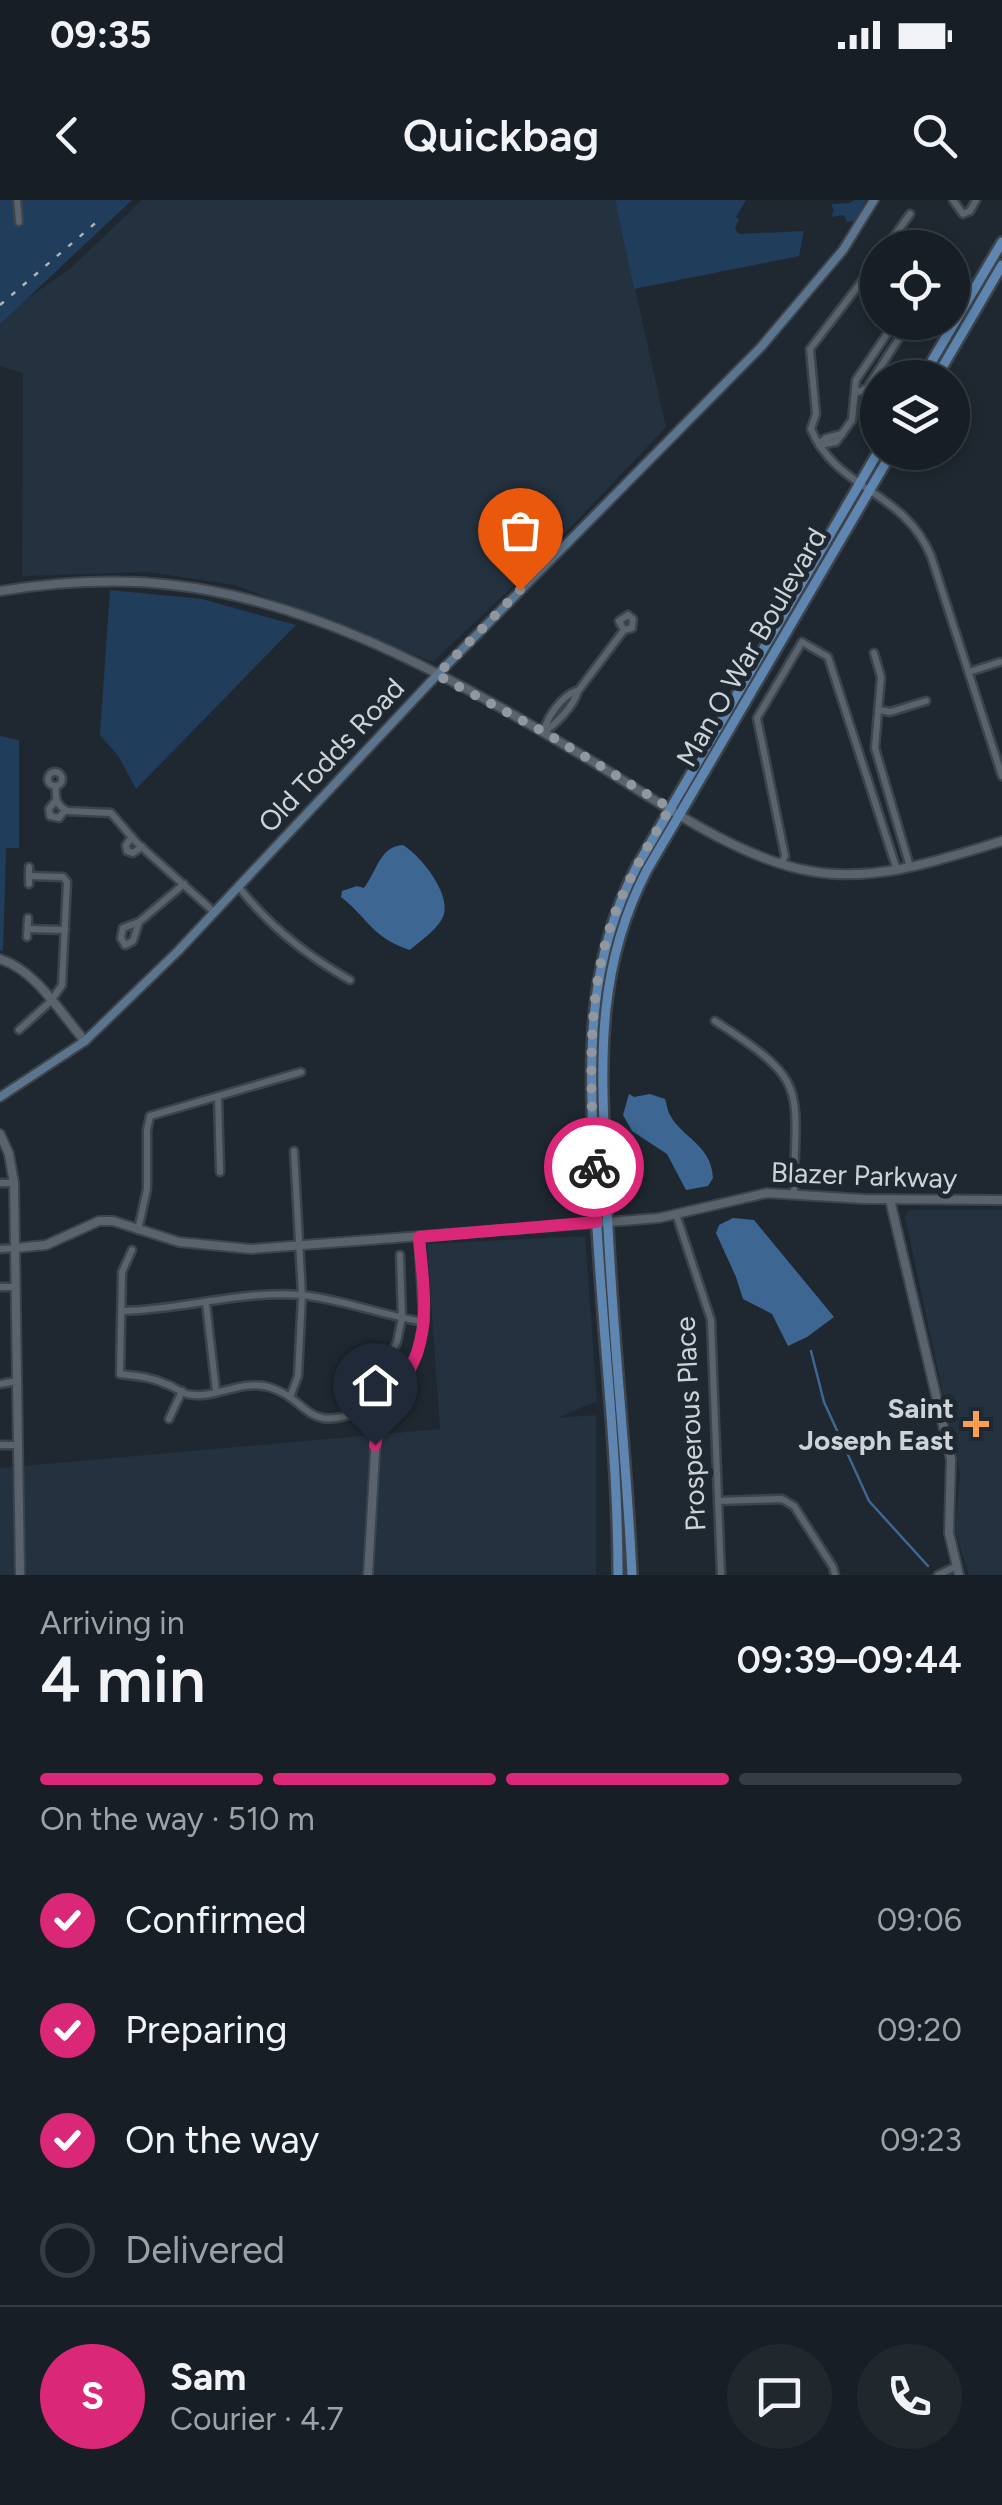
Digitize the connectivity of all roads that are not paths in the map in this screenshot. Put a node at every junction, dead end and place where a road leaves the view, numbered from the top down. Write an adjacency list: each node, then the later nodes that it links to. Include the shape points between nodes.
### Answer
1 (17, 200): 6 (street)
2 (874, 200): 27 (main road, Old Todds Road, via 843,250 761,347)
3 (953, 200): 4 (street, via 964,214)
4 (976, 200)
5 (910, 214): 7 (street)
6 (19, 222)
7 (899, 230)
8 (1002, 242): 14 (main road)
9 (1002, 264): 15 (main road)
10 (860, 284): 18 (street, via 810,349 816,414 811,428)
11 (883, 340): 12 (street)
12 (873, 355): 13 (street); 17 (street, via 856,380)
13 (881, 360)
14 (933, 360)
15 (946, 360)
16 (860, 391): 17 (street)
17 (856, 393): 18 (street, via 842,434)
18 (818, 445): 21 (street, via 835,467)
19 (871, 470): 21 (main road, Man O War Boulevard)
20 (878, 470): 21 (main road, Man O War Boulevard)
21 (865, 486): 26 (street, via 921,535); 35 (main road, Man O War Boulevard); 37 (main road, Man O War Boulevard)
22 (0, 591): 27 (street, via 112,582 217,592 306,617)
23 (624, 630): 30 (street)
24 (874, 653): 29 (street)
25 (1000, 662): 26 (street)
26 (969, 672): 31 (street)
27 (437, 675): 30 (street); 44 (main road, Old Todds Road)
28 (926, 701): 29 (street)
29 (880, 710): 40 (street, via 874,748)
30 (544, 732): 35 (street)
31 (998, 749): 32 (street)
32 (1002, 776)
33 (56, 786): 34 (street)
34 (56, 800): 36 (street); 36 (street, via 50,816)
35 (670, 808): 37 (street); 68 (main road, Man O War Boulevard, via 623,893 598,974 590,1056)
36 (66, 810): 43 (street, via 107,812)
37 (680, 814): 39 (street); 67 (main road, Man O War Boulevard, via 628,910 608,982 602,1059)
38 (1002, 841): 40 (street)
39 (781, 864): 41 (street, via 840,874); 41 (street, via 785,856 757,718 802,642 828,657)
40 (910, 867): 41 (street)
41 (897, 870)
42 (29, 876): 48 (street, via 65,878)
43 (184, 884): 45 (street); 47 (street)
44 (238, 886): 45 (main road, Old Todds Road); 50 (street, via 290,940)
45 (214, 912): 54 (main road, Old Todds Road)
46 (28, 918): 48 (street, via 28,933)
47 (139, 922)
48 (65, 930): 51 (street, via 64,979)
49 (0, 959): 51 (street, via 22,970)
50 (350, 980)
51 (51, 1001): 53 (street); 54 (street)
52 (715, 1021): 63 (street, via 772,1060 788,1080 798,1117)
53 (18, 1030)
54 (85, 1041): 57 (main road, Old Todds Road)
55 (301, 1072): 56 (street)
56 (218, 1096): 60 (street); 69 (street, via 148,1121 147,1189)
57 (0, 1097)
58 (0, 1134): 61 (street)
59 (294, 1151): 71 (street)
60 (220, 1172)
61 (14, 1183): 62 (street); 72 (street)
62 (0, 1184)
63 (794, 1192): 64 (street, Blazer Parkway); 66 (street, Blazer Parkway, via 745,1196)
64 (890, 1200): 65 (street, Blazer Parkway); 94 (street, via 950,1459 949,1532)
65 (1002, 1200)
66 (676, 1214): 67 (street, Blazer Parkway); 93 (street, Prosperous Place, via 710,1320)
67 (607, 1221): 68 (street, Blazer Parkway); 98 (main road, Man O War Boulevard)
68 (596, 1222): 70 (street, Blazer Parkway); 97 (main road, Man O War Boulevard)
69 (138, 1230): 71 (street, Blazer Parkway, via 227,1249); 72 (street, Blazer Parkway, via 99,1221 46,1244)
70 (419, 1237): 71 (street, Blazer Parkway); 82 (street)
71 (302, 1246): 78 (street)
72 (15, 1248): 73 (street); 77 (street)
73 (0, 1249)
74 (132, 1250): 80 (street, via 122,1272)
75 (400, 1254): 81 (street)
76 (0, 1287): 77 (street)
77 (15, 1287): 83 (street)
78 (302, 1295): 79 (street); 81 (street); 87 (street, via 298,1376)
79 (206, 1303): 80 (street); 86 (street)
80 (122, 1310): 85 (street, via 120,1374)
81 (402, 1318): 82 (street); 88 (street)
82 (424, 1322): 89 (street, via 417,1354)
83 (17, 1381): 84 (street); 91 (street)
84 (0, 1384)
85 (182, 1391): 86 (street); 90 (street)
86 (216, 1391): 87 (street, via 262,1386)
87 (290, 1398): 88 (street, via 321,1418)
88 (362, 1410): 89 (street)
89 (382, 1416): 96 (street)
90 (169, 1419)
91 (18, 1444): 92 (street); 95 (street)
92 (0, 1445)
93 (718, 1501): 99 (street, Prosperous Place); 100 (street, via 782,1499 794,1506)
94 (958, 1571): 101 (street)
95 (20, 1575)
96 (368, 1575)
97 (618, 1575)
98 (632, 1575)
99 (721, 1575)
100 (834, 1575)
101 (938, 1575)

